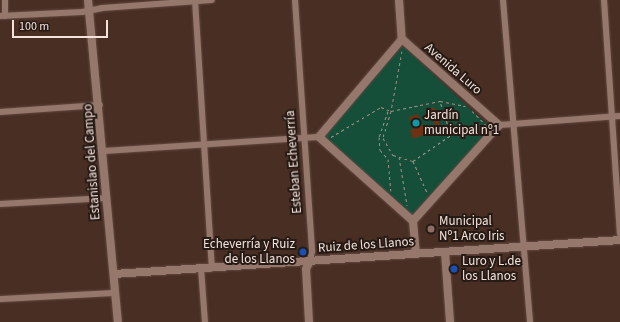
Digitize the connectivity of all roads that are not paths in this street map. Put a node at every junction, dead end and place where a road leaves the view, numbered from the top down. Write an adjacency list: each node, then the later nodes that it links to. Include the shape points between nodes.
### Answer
1 (5, 0): 10 (street)
2 (90, 0): 9 (street, Estanislao del Campo)
3 (212, 0): 8 (street)
4 (295, 0): 18 (street, Esteban Echeverría)
5 (399, 0): 11 (street)
6 (503, 0): 16 (street)
7 (604, 0): 15 (street)
8 (195, 1): 9 (street); 20 (street)
9 (91, 10): 10 (street); 12 (street, Estanislao del Campo)
10 (2, 17)
11 (402, 39): 17 (street, Avenida Luro); 19 (street)
12 (100, 105): 13 (street); 21 (street, Estanislao del Campo)
13 (0, 112)
14 (620, 116): 15 (street)
15 (612, 117): 16 (street); 25 (street)
16 (512, 123): 17 (street); 27 (street)
17 (499, 125): 24 (street)
18 (304, 138): 19 (street); 20 (street); 30 (street, Esteban Echeverría, via 312,251)
19 (322, 139): 24 (street)
20 (205, 144): 21 (street); 32 (street)
21 (103, 151): 22 (street, Estanislao del Campo)
22 (107, 198): 23 (street); 33 (street, Estanislao del Campo)
23 (0, 204)
24 (413, 221): 29 (street)
25 (620, 233)
26 (620, 240): 27 (street, Ruiz de los Llanos)
27 (523, 247): 28 (street, Ruiz de los Llanos); 40 (street)
28 (445, 252): 29 (street, Ruiz de los Llanos); 39 (street)
29 (416, 253): 30 (street, Ruiz de los Llanos)
30 (310, 261): 32 (street, Ruiz de los Llanos); 38 (street, Esteban Echeverría, via 306,269)
31 (201, 268): 32 (street, Ruiz de los Llanos); 33 (street, Ruiz de los Llanos); 37 (street)
32 (212, 268)
33 (114, 274): 34 (street, Estanislao del Campo)
34 (115, 293): 35 (street); 36 (street, Estanislao del Campo)
35 (0, 299)
36 (118, 322)
37 (205, 322)
38 (310, 322)
39 (450, 322)
40 (530, 322)

